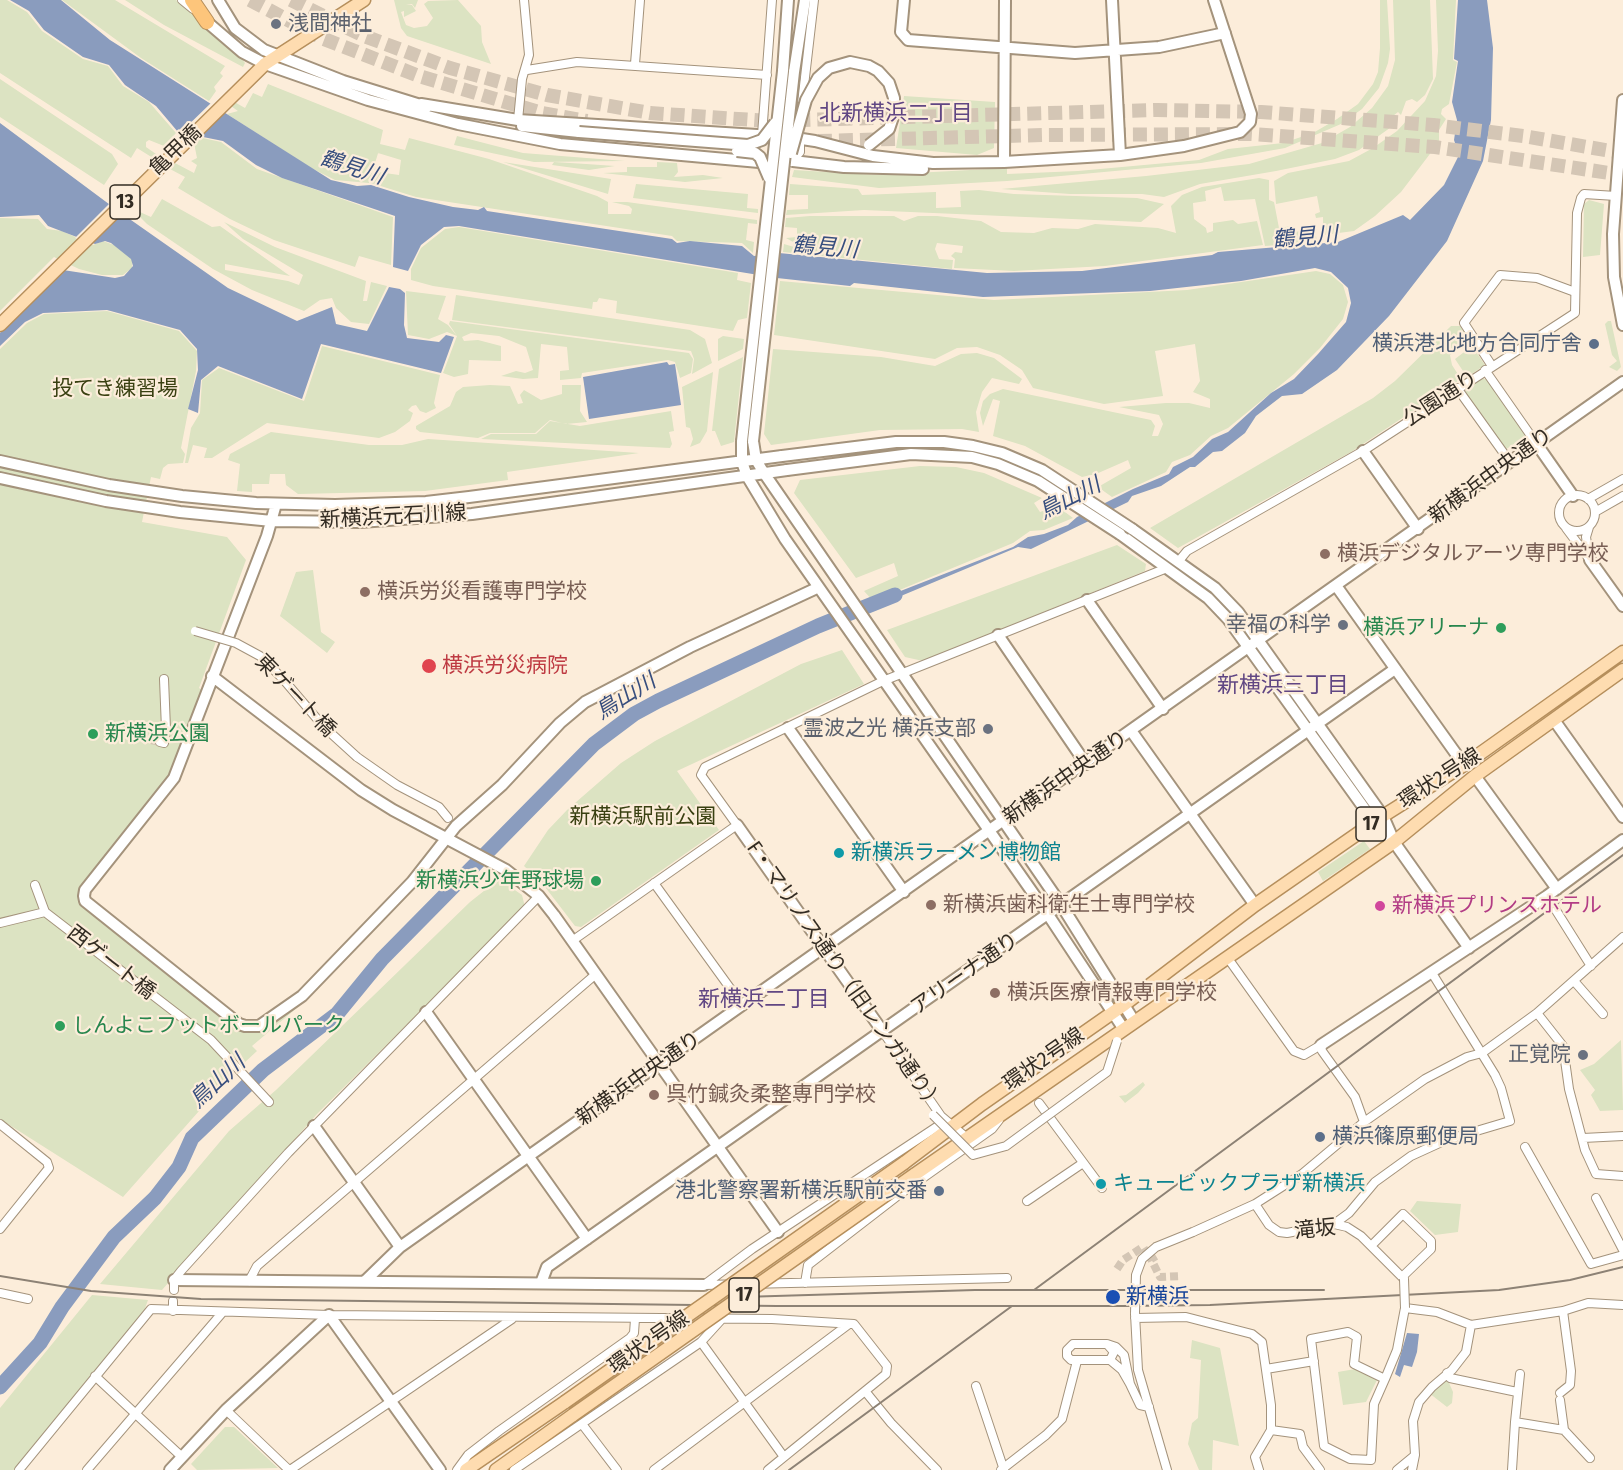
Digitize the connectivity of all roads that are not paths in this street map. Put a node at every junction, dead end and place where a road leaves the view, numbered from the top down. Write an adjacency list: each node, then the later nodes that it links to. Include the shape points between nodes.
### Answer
1 (182, 0): 15 (street)
2 (192, 0): 15 (highway)
3 (218, 0): 19 (street, via 235,28)
4 (524, 0): 22 (street, via 529,33)
5 (640, 0): 21 (street)
6 (772, 0): 24 (street)
7 (788, 0): 23 (street)
8 (805, 0): 23 (street)
9 (814, 0): 32 (street)
10 (904, 0): 17 (street, via 901,32 908,40)
11 (1005, 0): 17 (street)
12 (1112, 0): 18 (street)
13 (1214, 0): 16 (street)
14 (356, 2): 19 (main road, 13)
15 (207, 22): 20 (street, via 242,52)
16 (1224, 33): 18 (street); 34 (street, via 1251,114 1247,127 1201,143)
17 (1005, 48): 18 (street); 36 (street)
18 (1115, 52): 34 (street)
19 (276, 56): 20 (main road, 13); 26 (street)
20 (265, 64): 27 (street); 40 (main road, 亀甲橋 / 13)
21 (635, 64): 22 (street, via 576,62); 24 (street)
22 (527, 70): 29 (street, via 522,79)
23 (788, 71): 28 (street, bridge); 37 (street, bridge)
24 (766, 75): 31 (street)
25 (1623, 100): 38 (street)
26 (421, 104): 29 (street); 30 (street, via 466,117)
27 (408, 110): 30 (street, via 511,130); 35 (street, via 534,141 752,162)
28 (778, 116): 30 (street, bridge, via 767,136 748,145); 37 (street, bridge)
29 (518, 120): 31 (street)
30 (579, 135): 37 (street, bridge, via 754,153 763,161)
31 (762, 135): 32 (street)
32 (801, 138): 33 (street); 35 (street, via 800,152)
33 (834, 146): 36 (street, via 917,162); 37 (street, bridge, via 869,145 883,136 892,122 892,91 884,77 869,66 850,62 823,73 811,89)
34 (1120, 155): 36 (street)
35 (790, 162): 36 (street, via 918,169 993,166)
36 (1004, 162)
37 (775, 185): 45 (street, bridge)
38 (1619, 193): 39 (street, 公園通り, via 1584,194 1581,198 1577,213); 41 (street, via 1614,277)
39 (1575, 292): 42 (street, 公園通り, via 1575,313); 42 (street, via 1537,278 1500,275 1464,323)
40 (0, 325)
41 (1623, 325)
42 (1488, 368): 44 (street, 公園通り); 46 (street)
43 (1623, 382): 46 (street, 新横浜中央通り)
44 (1457, 388): 47 (street, 公園通り); 51 (street)
45 (747, 441): 48 (street); 50 (street)
46 (1536, 443): 51 (street, 新横浜中央通り); 56 (street)
47 (1363, 451): 64 (street); 66 (street, 公園通り, via 1187,551)
48 (756, 460): 50 (street, 新横浜元石川線); 52 (street); 66 (street, 新横浜元石川線, bridge, via 903,442 974,446 1042,470)
49 (0, 461): 59 (street, 新横浜元石川線, via 136,489)
50 (742, 462): 53 (street); 59 (street, 新横浜元石川線, via 426,502)
51 (1510, 462): 64 (street, 新横浜中央通り)
52 (764, 473): 53 (street, 新横浜元石川線); 67 (street, 新横浜元石川線, bridge, via 910,454 972,457 1038,481); 78 (street)
53 (747, 476): 61 (street, 新横浜元石川線, via 436,518); 69 (street)
54 (0, 478): 61 (street, 新横浜元石川線, via 106,501)
55 (1623, 479): 58 (street)
56 (1573, 496): 58 (street); 62 (street, via 1560,506)
57 (1623, 496): 60 (street)
58 (1588, 499): 60 (street)
59 (276, 504): 61 (street)
60 (1595, 512): 63 (street)
61 (272, 521): 79 (street)
62 (1565, 526): 63 (street, via 1580,531); 65 (street)
63 (1590, 526): 65 (street, via 1586,542)
64 (1418, 529): 68 (street, 新横浜中央通り)
65 (1590, 560): 71 (street)
66 (1178, 562): 74 (street, 新横浜元石川線, via 1223,596)
67 (1167, 568): 70 (street); 74 (street, 新横浜元石川線, via 1216,605)
68 (1337, 587): 74 (street, 新横浜中央通り); 76 (street)
69 (821, 592): 81 (street); 99 (street, via 690,647 585,702)
70 (1087, 600): 73 (street); 82 (street)
71 (1623, 606)
72 (195, 631): 94 (street, 東ゲート橋, bridge, via 236,643 260,656 324,727 357,757 397,785 439,807)
73 (999, 635): 78 (street); 89 (street)
74 (1255, 645): 82 (street, 新横浜中央通り); 84 (street); 86 (street)
75 (1623, 652): 90 (main road, 環状2号線 / 17)
76 (1395, 669): 84 (street, アリーナ通り); 90 (street)
77 (1623, 670): 83 (main road, 環状2号線 / 17)
78 (901, 674): 81 (street); 96 (street)
79 (212, 676): 99 (street, via 361,790); 99 (street, via 169,787 84,896 85,901 239,1024 259,1026 302,996 412,882)
80 (164, 679): 88 (street, via 166,729 165,743)
81 (883, 681): 85 (street); 98 (street)
82 (1163, 710): 87 (street, 新横浜中央通り)
83 (1554, 720): 91 (main road, 環状2号線 / 17); 93 (street)
84 (1318, 724): 86 (street, アリーナ通り); 95 (street)
85 (788, 728): 97 (street, via 702,771 701,775); 105 (street)
86 (1309, 731): 92 (street, アリーナ通り); 95 (street)
87 (1131, 732): 89 (street, 新横浜中央通り); 92 (street)
88 (160, 742)
89 (1086, 764): 96 (street, 新横浜中央通り)
90 (1464, 765): 95 (main road, 環状2号線 / 17)
91 (1474, 776): 101 (main road, 環状2号線 / 17); 104 (street)
92 (1191, 815): 108 (street); 109 (street, アリーナ通り)
93 (1623, 817)
94 (448, 819)
95 (1378, 819): 101 (street); 108 (main road, 環状2号線 / 17)
96 (1005, 821): 98 (street, 新横浜中央通り); 109 (street)
97 (737, 825): 102 (street); 115 (street, F・マリノス通り（旧レンガ通り）)
98 (989, 832): 105 (street, 新横浜中央通り); 111 (street)
99 (446, 839): 106 (street, via 506,870)
100 (1623, 840): 104 (street)
101 (1394, 842): 116 (street); 117 (main road, 環状2号線 / 17)
102 (654, 883): 114 (street); 123 (street)
103 (35, 885): 110 (street)
104 (1557, 889): 107 (street)
105 (904, 892): 115 (street, 新横浜中央通り)
106 (539, 896): 114 (street); 124 (street)
107 (1546, 896): 116 (street); 118 (street)
108 (1255, 905): 122 (main road, 環状2号線 / 17)
109 (1062, 906): 111 (street, アリーナ通り); 122 (street)
110 (45, 912): 112 (street); 136 (street, 西ゲート橋, via 211,1040)
111 (1048, 915): 125 (street); 130 (street, アリーナ通り)
112 (0, 923)
113 (1623, 937): 118 (street)
114 (572, 941): 120 (street)
115 (824, 948): 123 (street, 新横浜中央通り); 130 (street, F・マリノス通り（旧レンガ通り）)
116 (1469, 948): 119 (street)
117 (1227, 957): 128 (main road, 環状2号線 / 17); 132 (street, via 1294,1051 1304,1055)
118 (1591, 966): 121 (street)
119 (1432, 973): 132 (street); 133 (street)
120 (596, 974): 134 (street); 135 (street)
121 (1574, 981): 126 (street); 127 (street)
122 (1125, 1004): 125 (main road, 環状2号線 / 17); 128 (street)
123 (743, 1006): 134 (street, 新横浜中央通り)
124 (426, 1012): 135 (street); 143 (street)
125 (1112, 1012): 129 (street); 144 (main road, 環状2号線 / 17)
126 (1537, 1013): 133 (street); 147 (street, via 1563,1046 1569,1089)
127 (1603, 1014)
128 (1134, 1021): 129 (main road, 環状2号線 / 17)
129 (1123, 1028): 138 (main road, 環状2号線 / 17)
130 (883, 1032): 144 (street, F・マリノス通り（旧レンガ通り）, via 941,1116); 148 (street, アリーナ通り)
131 (1117, 1041): 140 (street, bridge, via 1107,1072)
132 (1321, 1045): 141 (street, via 1355,1097)
133 (1482, 1053): 141 (street, via 1441,1070); 158 (street, via 1501,1088 1510,1121 1446,1140 1412,1156 1375,1182 1349,1213)
134 (659, 1064): 148 (street); 150 (street, 新横浜中央通り)
135 (474, 1080): 150 (street); 153 (street)
136 (266, 1100)
137 (1039, 1103): 140 (street)
138 (1006, 1111): 146 (main road, 環状2号線 / 17); 171 (street, via 992,1129 808,1265)
139 (933, 1115): 140 (street, bridge, via 975,1157 1006,1146)
140 (1048, 1115): 151 (street)
141 (1364, 1122): 157 (street, via 1302,1174)
142 (0, 1124): 159 (street, via 47,1162 49,1168)
143 (314, 1126): 153 (street); 172 (street)
144 (953, 1127): 146 (street, F・マリノス通り（旧レンガ通り）); 160 (street, via 938,1126); 222 (main road, 環状2号線 / 17, bridge)
145 (1623, 1136): 147 (street)
146 (967, 1138): 208 (main road, 環状2号線 / 17, bridge)
147 (1583, 1138): 152 (street, via 1596,1174)
148 (718, 1147): 160 (street); 161 (street, アリーナ通り)
149 (1525, 1147): 165 (street, via 1591,1264)
150 (529, 1156): 161 (street); 163 (street, 新横浜中央通り)
151 (1083, 1163): 154 (street); 156 (street)
152 (1623, 1176)
153 (355, 1182): 163 (street); 168 (street, via 257,1266)
154 (1102, 1188)
155 (1596, 1198): 164 (street)
156 (1026, 1201)
157 (1255, 1204): 158 (street, 滝坂, via 1269,1225 1279,1232); 183 (street, bridge, via 1156,1247 1142,1259 1136,1275)
158 (1334, 1224): 162 (street, 滝坂, via 1347,1227)
159 (0, 1229)
160 (778, 1232): 173 (street)
161 (587, 1239): 170 (street, アリーナ通り, via 547,1267)
162 (1371, 1246): 167 (street, 滝坂); 167 (street, via 1403,1214 1431,1241 1431,1249)
163 (400, 1247): 169 (street, 新横浜中央通り)
164 (1623, 1250)
165 (1623, 1255)
166 (1007, 1278): 171 (street)
167 (1403, 1278): 178 (street, bridge)
168 (249, 1281): 169 (street); 172 (street)
169 (364, 1282): 170 (street)
170 (541, 1283): 173 (street)
171 (805, 1283): 173 (street)
172 (174, 1285)
173 (704, 1285)
174 (0, 1293): 175 (street)
175 (28, 1299)
176 (173, 1301): 179 (street)
177 (1623, 1305): 180 (street, via 1588,1303)
178 (1405, 1308): 188 (street, via 1437,1312); 198 (street, via 1397,1350)
179 (173, 1311): 181 (street); 197 (street, via 150,1309)
180 (1563, 1311): 188 (street); 211 (street, via 1571,1371 1570,1385 1560,1397)
181 (222, 1313): 182 (street); 207 (street)
182 (329, 1315): 184 (street); 203 (street); 206 (street)
183 (1135, 1315): 194 (street, via 1186,1317 1252,1334 1262,1342); 205 (street, via 1138,1370)
184 (513, 1318): 185 (street); 203 (street)
185 (635, 1319): 186 (street); 221 (street, via 630,1338 499,1431 468,1455)
186 (721, 1320): 187 (street); 189 (street)
187 (849, 1324): 201 (street, via 861,1330 887,1366 886,1374); 204 (street)
188 (1471, 1325): 195 (street, via 1466,1352)
189 (701, 1342): 204 (street); 208 (street)
190 (1107, 1344): 191 (street, via 1114,1352); 192 (street, via 1073,1344 1068,1359); 199 (street, via 1124,1355)
191 (1110, 1360): 192 (street); 199 (street)
192 (1077, 1361): 229 (street, via 1062,1419)
193 (1314, 1361): 194 (street); 198 (street, via 1311,1339 1348,1332 1357,1337 1354,1364); 198 (street, via 1324,1446 1350,1459 1371,1460 1374,1404)
194 (1266, 1369): 210 (street)
195 (1447, 1373): 202 (street, via 1450,1378); 212 (street, via 1419,1402 1413,1421)
196 (1520, 1374): 202 (street)
197 (95, 1376): 207 (street); 216 (street)
198 (1385, 1379)
199 (1130, 1384): 205 (street, via 1140,1405)
200 (976, 1386): 229 (street)
201 (865, 1391): 214 (street); 228 (street)
202 (1516, 1392): 209 (street)
203 (391, 1401): 219 (street); 220 (street)
204 (744, 1404): 214 (street); 226 (street)
205 (1149, 1407): 230 (street)
206 (226, 1410): 213 (street); 219 (street)
207 (135, 1414): 213 (street); 217 (street)
208 (577, 1419): 223 (main road, 環状2号線 / 17); 224 (street); 225 (street)
209 (1515, 1422): 211 (street); 235 (street)
210 (1271, 1430): 231 (street, via 1254,1457); 232 (street, via 1300,1434)
211 (1564, 1430): 215 (street)
212 (1415, 1455): 233 (street); 234 (street)
213 (182, 1457): 218 (street)
214 (784, 1457): 227 (street)
215 (1590, 1458)
216 (19, 1470)
217 (87, 1470)
218 (170, 1470)
219 (290, 1470)
220 (440, 1470)
221 (457, 1470)
222 (466, 1470)
223 (496, 1470)
224 (514, 1470)
225 (617, 1470)
226 (654, 1470)
227 (768, 1470)
228 (937, 1470)
229 (1003, 1470)
230 (1167, 1470)
231 (1258, 1470)
232 (1320, 1470)
233 (1397, 1470)
234 (1412, 1470)
235 (1512, 1470)

